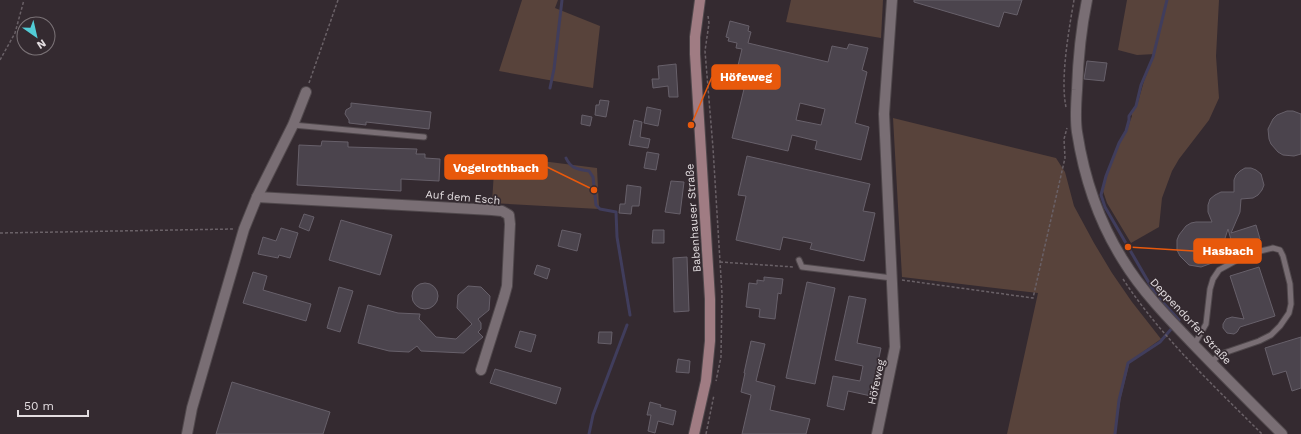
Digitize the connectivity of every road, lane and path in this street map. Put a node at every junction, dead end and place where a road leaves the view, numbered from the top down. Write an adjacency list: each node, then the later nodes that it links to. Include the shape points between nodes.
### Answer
1 (24, 0): 6 (path, via 14,32)
2 (338, 0): 7 (path)
3 (700, 0): 23 (main road, Babenhauser Straße, via 694,54 710,285 710,341 706,381)
4 (892, 0): 17 (street, Höfeweg, via 884,114)
5 (1087, 0): 19 (street, Deppendorfer Straße, via 1078,67 1077,132 1097,210 1123,260 1168,318)
6 (0, 60)
7 (306, 92): 8 (street)
8 (293, 125): 10 (lane); 11 (street)
9 (1067, 127): 17 (path, via 1064,139 1065,158 1033,298)
10 (424, 137)
11 (257, 197): 12 (street); 21 (street, Auf dem Esch, via 492,210 509,215 507,286)
12 (244, 229): 13 (path); 22 (street, via 192,408)
13 (0, 233)
14 (798, 260): 16 (lane)
15 (720, 262): 16 (path)
16 (802, 267): 17 (lane)
17 (892, 278): 24 (street, Höfeweg, via 895,347)
18 (1161, 329): 25 (path)
19 (1194, 345): 20 (street, Deppendorfer Straße); 20 (lane, via 1206,324 1210,289 1219,270 1248,254 1273,248 1280,250 1290,284 1292,304 1289,313 1270,335 1221,354)
20 (1211, 362): 26 (street, Deppendorfer Straße)
21 (481, 370)
22 (187, 434)
23 (694, 434)
24 (877, 434)
25 (1262, 434)
26 (1282, 434)

